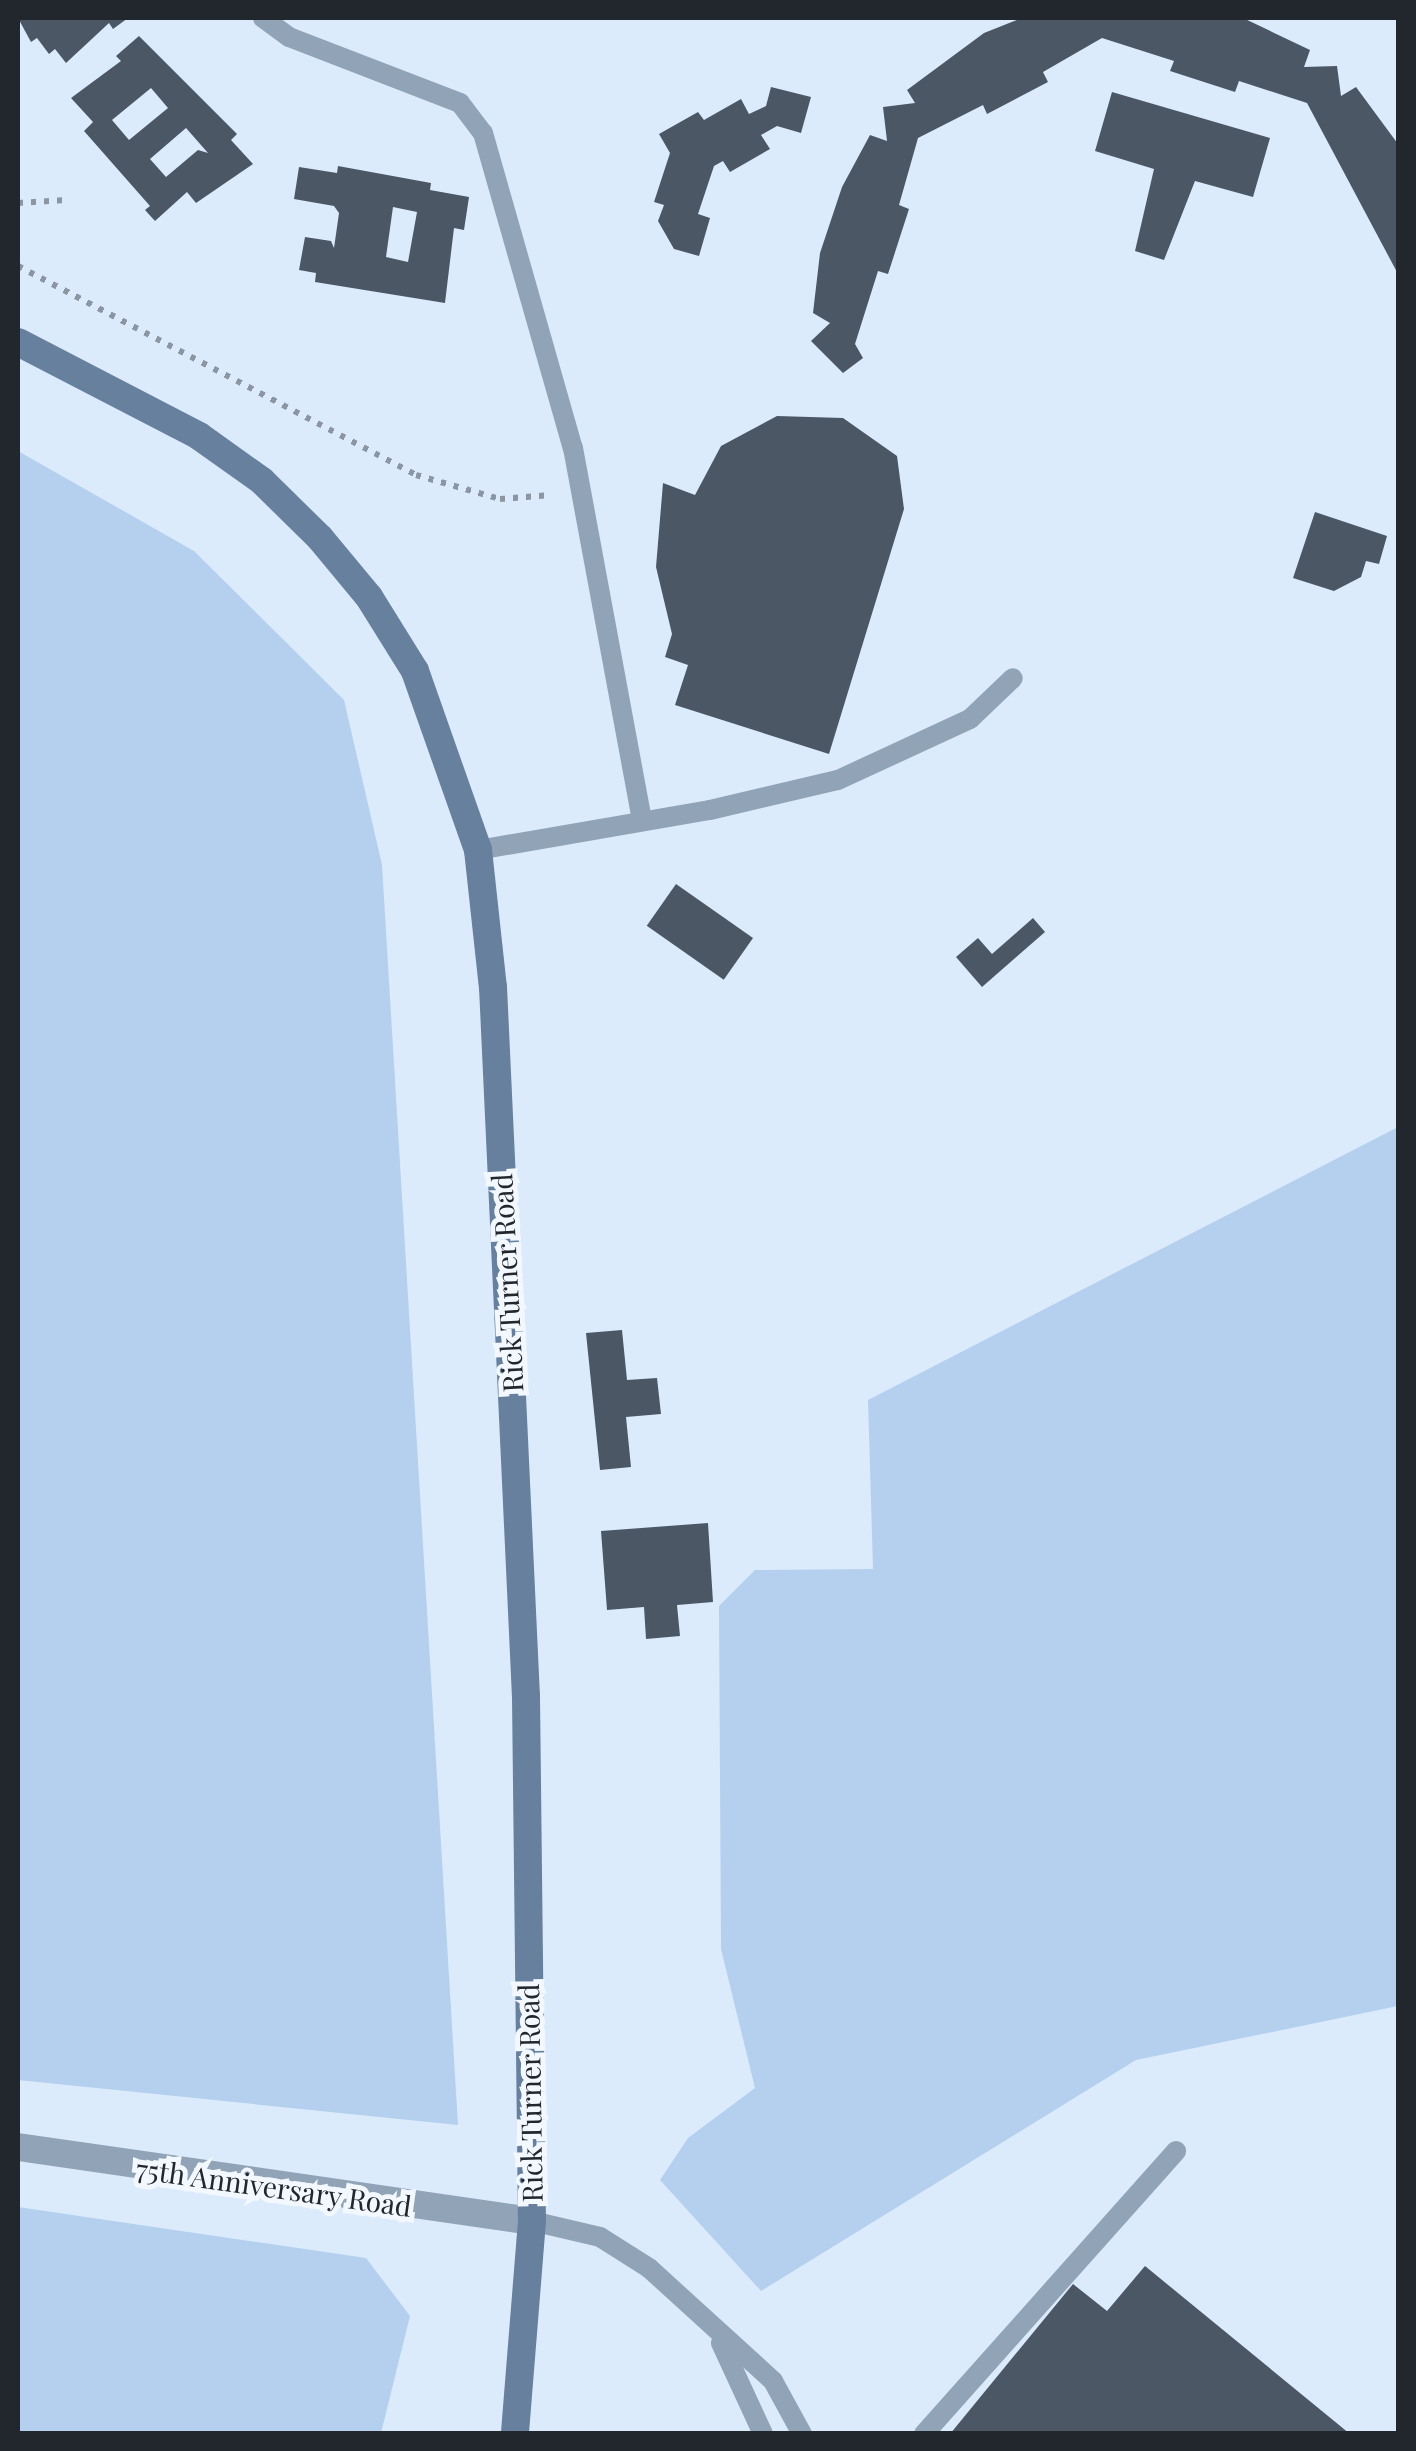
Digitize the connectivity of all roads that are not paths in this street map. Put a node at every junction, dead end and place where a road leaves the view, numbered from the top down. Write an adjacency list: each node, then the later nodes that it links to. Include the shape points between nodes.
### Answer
1 (264, 18): 4 (lane, via 289,37 460,103 484,133 581,489)
2 (18, 342): 5 (main road, Rick Turner Road, via 199,436 262,481 320,538 369,597 415,672)
3 (1013, 678): 4 (lane, via 970,720 838,780)
4 (642, 820): 5 (lane)
5 (478, 850): 8 (main road, Rick Turner Road, via 493,987 526,1696)
6 (18, 2147): 8 (street, 75th Anniversary Road)
7 (1176, 2150): 13 (lane)
8 (532, 2221): 9 (lane, via 600,2237 649,2268); 10 (main road, Rick Turner Road)
9 (716, 2333): 11 (lane); 12 (lane, via 773,2381)
10 (516, 2434)
11 (763, 2434)
12 (802, 2434)
13 (924, 2434)

